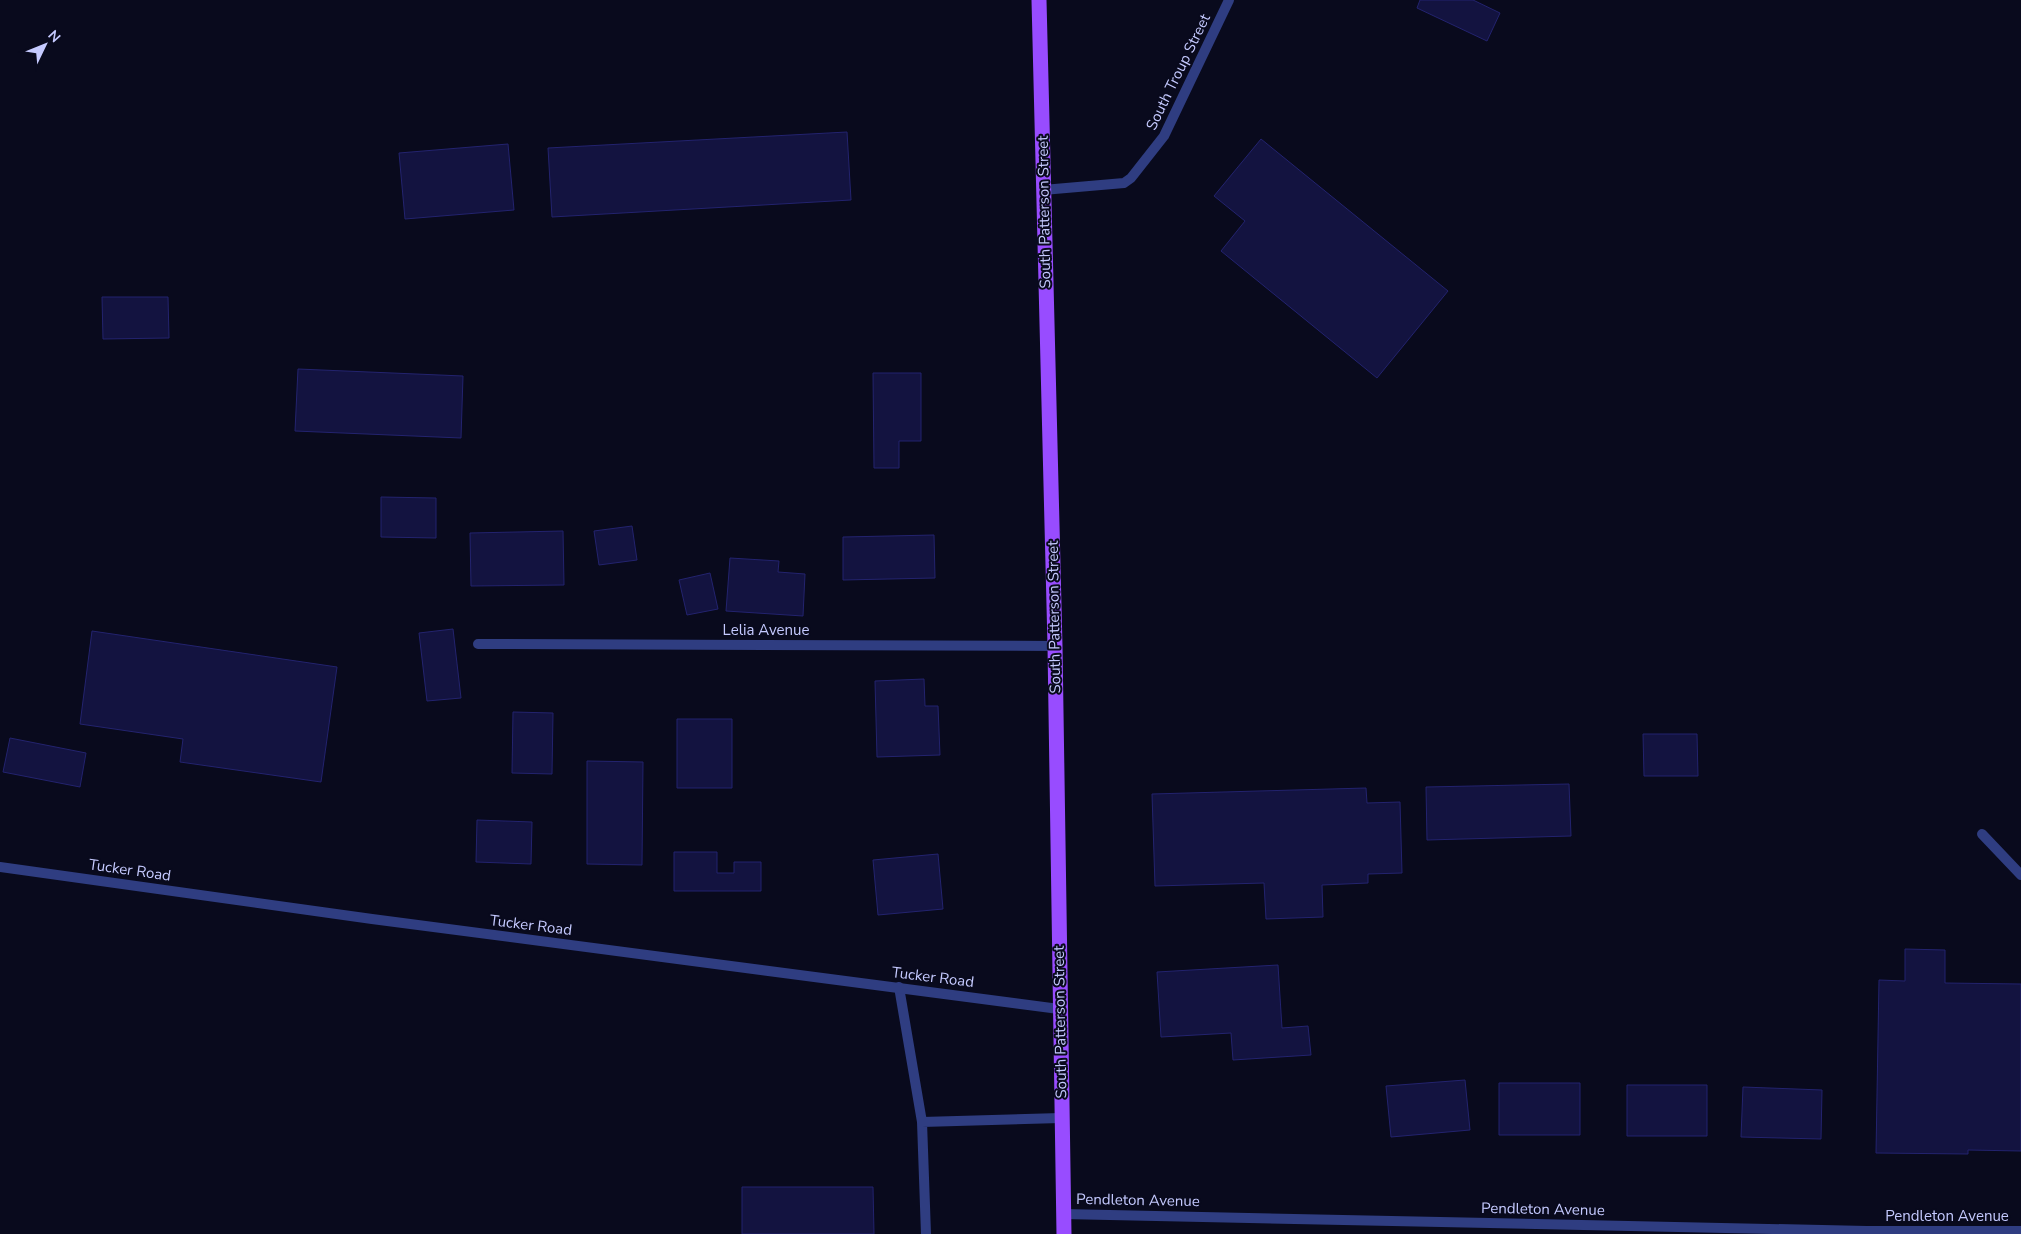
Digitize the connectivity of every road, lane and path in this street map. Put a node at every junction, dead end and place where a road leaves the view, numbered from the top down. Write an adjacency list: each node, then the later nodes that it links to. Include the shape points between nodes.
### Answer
1 (1039, 0): 3 (main road, South Patterson Street)
2 (1229, 0): 3 (street, South Troup Street, via 1164,136 1131,178 1124,183)
3 (1043, 190): 5 (main road, South Patterson Street)
4 (478, 644): 5 (street, Lelia Avenue)
5 (1055, 646): 10 (main road, South Patterson Street)
6 (1982, 834): 8 (street)
7 (0, 867): 9 (street, Tucker Road)
8 (2021, 875)
9 (899, 987): 10 (street, Tucker Road); 12 (street)
10 (1060, 1008): 11 (main road, South Patterson Street)
11 (1061, 1118): 12 (street); 13 (main road, South Patterson Street)
12 (922, 1122): 15 (street)
13 (1063, 1214): 14 (street, Pendleton Avenue, via 1867,1231); 16 (main road, South Patterson Street)
14 (2021, 1231)
15 (926, 1234)
16 (1064, 1234)

